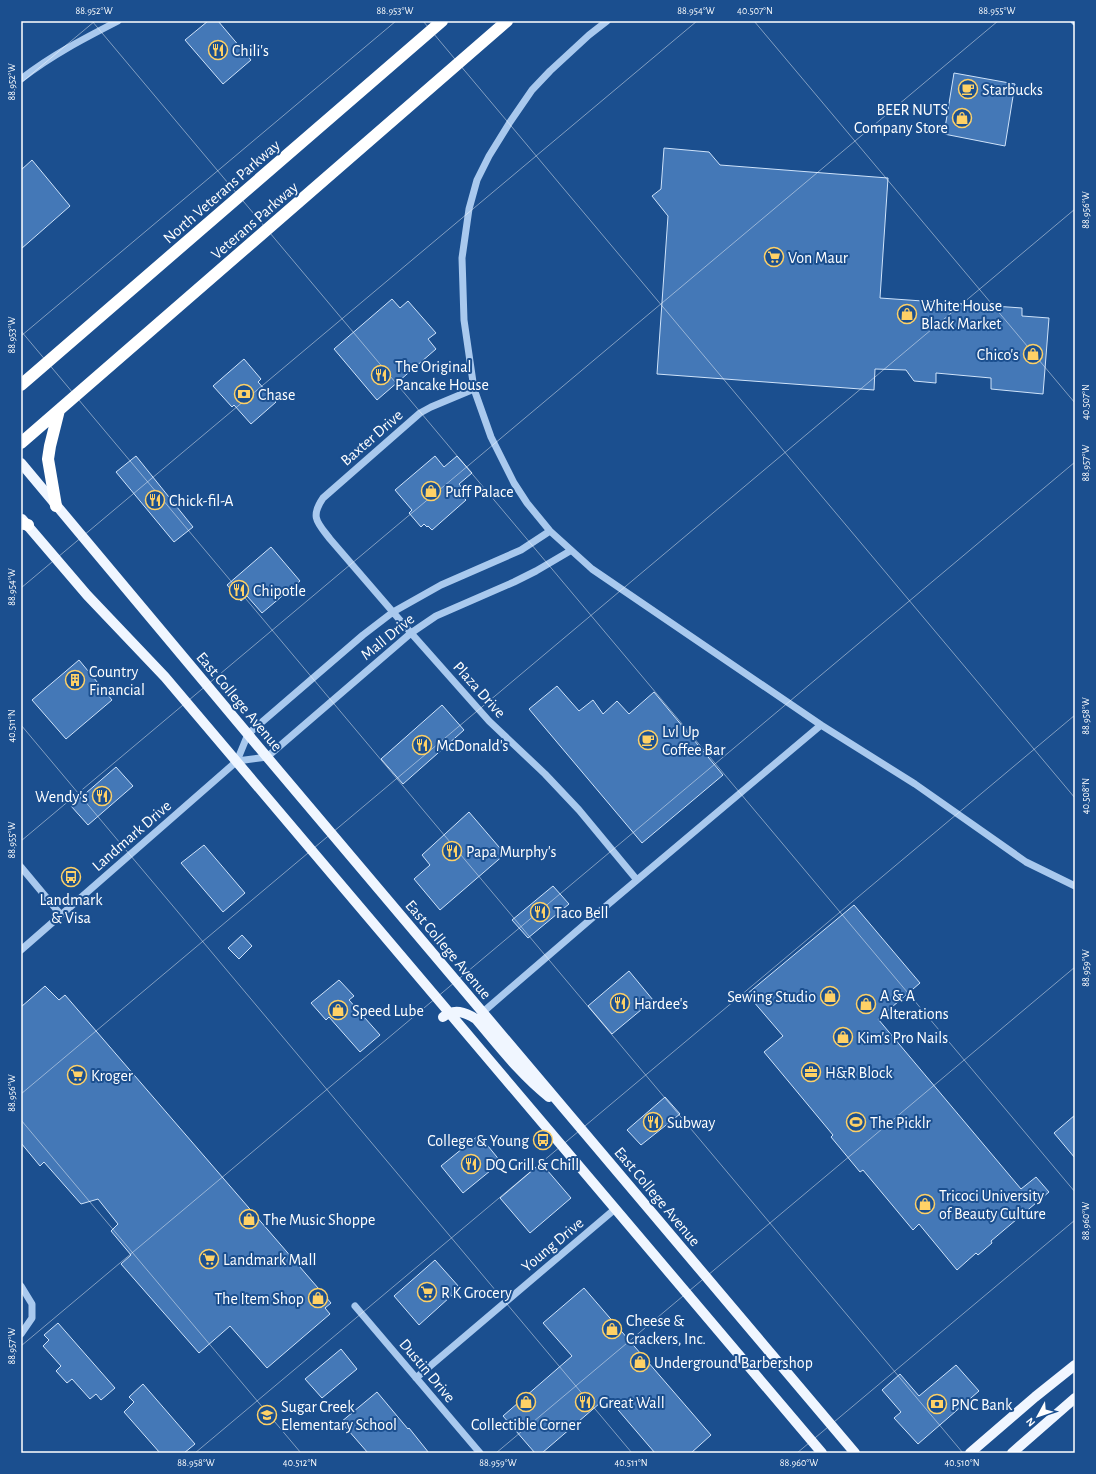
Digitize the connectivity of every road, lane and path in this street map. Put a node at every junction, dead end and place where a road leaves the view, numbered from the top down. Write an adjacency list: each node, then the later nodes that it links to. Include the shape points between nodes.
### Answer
1 (118, 21): 5 (street, via 66,48)
2 (442, 21): 6 (highway, North Veterans Parkway)
3 (507, 21): 9 (highway, Veterans Parkway)
4 (607, 21): 8 (street, via 532,90 489,156 478,180 469,208 462,258 464,320)
5 (21, 79)
6 (26, 376): 7 (highway, North Veterans Parkway)
7 (21, 385)
8 (474, 389): 13 (street, Baxter Drive, via 420,413 323,498); 15 (street, via 491,437 505,466 527,503)
9 (59, 410): 10 (highway, Veterans Parkway); 12 (highway, via 48,459)
10 (21, 443)
11 (21, 463): 12 (main road, East College Avenue)
12 (56, 506): 20 (main road, East College Avenue)
13 (316, 509): 17 (street, Plaza Drive, via 319,525)
14 (23, 522): 22 (main road, via 87,595 165,676)
15 (550, 532): 16 (street); 17 (street, Mall Drive, via 521,550 441,585)
16 (570, 551): 18 (street, Mall Drive, via 514,582 436,616); 19 (street, via 592,569)
17 (393, 612): 18 (street, Plaza Drive); 20 (street, Mall Drive)
18 (411, 633): 21 (street, Mall Drive); 24 (street, Plaza Drive, via 489,721 579,810)
19 (821, 725): 24 (street); 25 (street, via 915,784 1026,862)
20 (248, 734): 21 (main road, East College Avenue); 22 (street, Landmark Drive)
21 (267, 757): 22 (street); 28 (main road, East College Avenue)
22 (237, 761): 26 (street, Landmark Drive); 29 (main road)
23 (21, 867): 26 (street)
24 (637, 880): 28 (street)
25 (1075, 886)
26 (61, 915): 27 (street, Landmark Drive)
27 (21, 950)
28 (483, 1012): 30 (main road, East College Avenue)
29 (446, 1015): 30 (main road, via 459,1011 476,1019 534,1085); 31 (main road)
30 (565, 1109): 40 (main road, East College Avenue)
31 (615, 1209): 36 (street, Young Drive); 39 (main road)
32 (21, 1286): 34 (street, via 32,1304 32,1318)
33 (355, 1306): 36 (street, Dustin Drive)
34 (21, 1334)
35 (1075, 1365): 41 (main road)
36 (416, 1378): 38 (street, Dustin Drive)
37 (1075, 1398): 42 (main road)
38 (480, 1453)
39 (822, 1453)
40 (855, 1453)
41 (970, 1453)
42 (1012, 1453)

